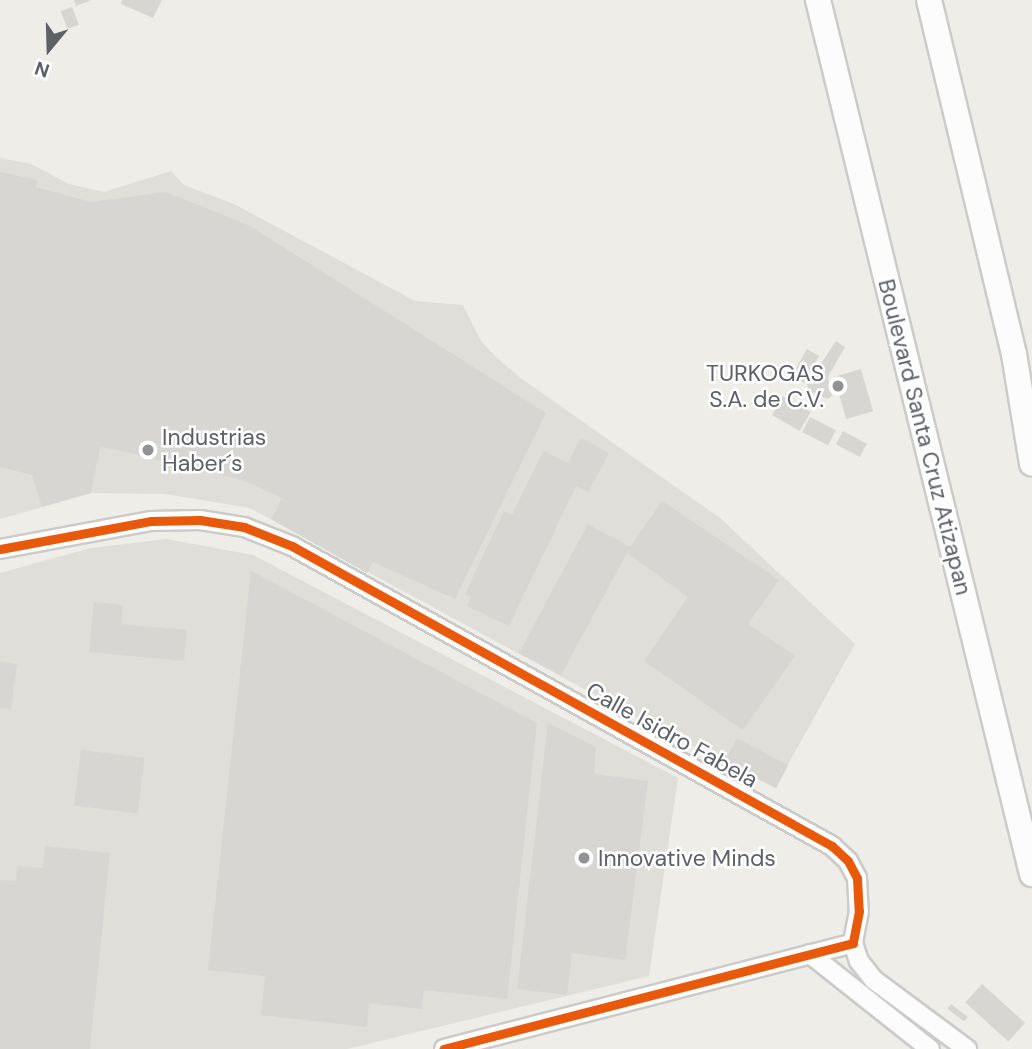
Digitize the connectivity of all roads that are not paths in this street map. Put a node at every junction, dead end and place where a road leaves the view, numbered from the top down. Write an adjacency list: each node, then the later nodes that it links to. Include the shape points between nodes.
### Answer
1 (818, 0): 5 (main road, Boulevard Santa Cruz Atizapan)
2 (929, 0): 3 (main road, via 1014,354)
3 (1032, 464)
4 (0, 549): 6 (street, Calle Isidro Fabela, via 151,521 200,520 244,527 292,546 832,846 848,860 857,878 859,911)
5 (1032, 874)
6 (853, 943): 7 (street); 10 (street, via 859,961 874,980)
7 (810, 954): 8 (street); 9 (street)
8 (444, 1049)
9 (930, 1049)
10 (967, 1049)

